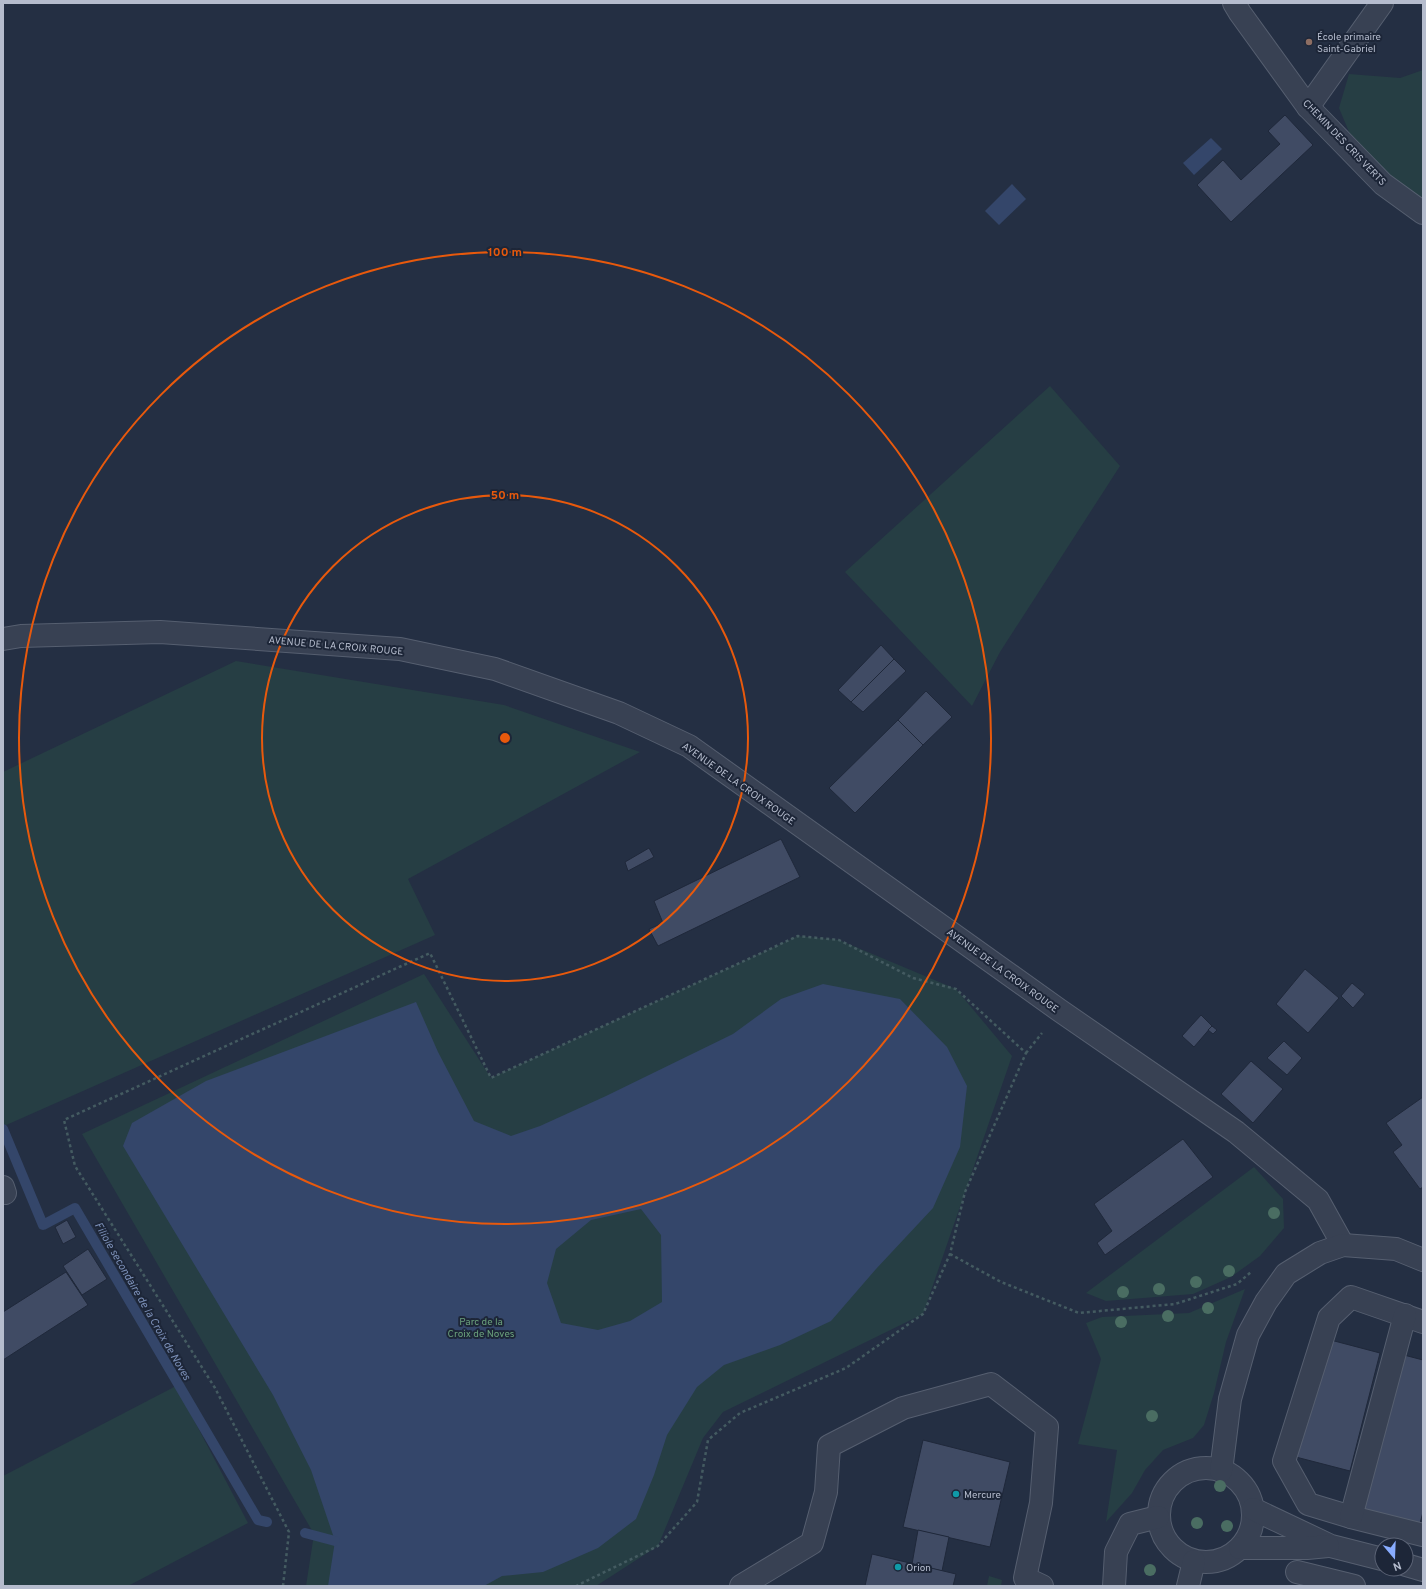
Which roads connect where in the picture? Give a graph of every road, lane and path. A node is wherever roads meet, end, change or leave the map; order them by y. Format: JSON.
{"nodes":[{"id":1,"x":1234,"y":3,"type":"edge"},
{"id":2,"x":1382,"y":3,"type":"edge"},
{"id":3,"x":1308,"y":107,"type":"junction"},
{"id":4,"x":1423,"y":214,"type":"edge"},
{"id":5,"x":3,"y":639,"type":"edge"},
{"id":6,"x":1343,"y":1245,"type":"junction"},
{"id":7,"x":950,"y":1254,"type":"junction"},
{"id":8,"x":1423,"y":1260,"type":"edge"},
{"id":9,"x":1254,"y":1268,"type":"dead end"},
{"id":10,"x":1414,"y":1319,"type":"edge"},
{"id":11,"x":1221,"y":1470,"type":"junction"},
{"id":12,"x":1253,"y":1509,"type":"junction"},
{"id":13,"x":1158,"y":1517,"type":"junction"},
{"id":14,"x":1351,"y":1517,"type":"junction"},
{"id":15,"x":1423,"y":1536,"type":"edge"},
{"id":16,"x":1331,"y":1546,"type":"junction"},
{"id":17,"x":1240,"y":1548,"type":"junction"},
{"id":18,"x":1374,"y":1557,"type":"edge"},
{"id":19,"x":1194,"y":1562,"type":"junction"},
{"id":20,"x":1297,"y":1572,"type":"dead end"},
{"id":21,"x":283,"y":1586,"type":"edge"},
{"id":22,"x":576,"y":1586,"type":"edge"},
{"id":23,"x":741,"y":1586,"type":"edge"},
{"id":24,"x":1042,"y":1586,"type":"edge"},
{"id":25,"x":1114,"y":1586,"type":"edge"},
{"id":26,"x":1188,"y":1586,"type":"edge"},
{"id":27,"x":1354,"y":1586,"type":"edge"}],
"edges":[{"from":1,"to":3,"type":"street","name":"CHEMIN DES CRIS VERTS"},
{"from":2,"to":3,"type":"street"},
{"from":3,"to":4,"type":"street","name":"CHEMIN DES CRIS VERTS"},
{"from":5,"to":6,"type":"street","name":"AVENUE DE LA CROIX ROUGE"},
{"from":6,"to":8,"type":"street"},
{"from":6,"to":11,"type":"street"},
{"from":7,"to":9,"type":"path"},
{"from":7,"to":21,"type":"path"},
{"from":7,"to":22,"type":"path"},
{"from":10,"to":14,"type":"street"},
{"from":10,"to":14,"type":"street"},
{"from":11,"to":12,"type":"street"},
{"from":11,"to":13,"type":"street"},
{"from":12,"to":16,"type":"street"},
{"from":12,"to":17,"type":"street"},
{"from":13,"to":19,"type":"street"},
{"from":13,"to":25,"type":"street"},
{"from":14,"to":15,"type":"street"},
{"from":16,"to":17,"type":"street"},
{"from":16,"to":18,"type":"street"},
{"from":17,"to":19,"type":"street"},
{"from":19,"to":26,"type":"street"},
{"from":20,"to":27,"type":"street"},
{"from":23,"to":24,"type":"street"}]}
